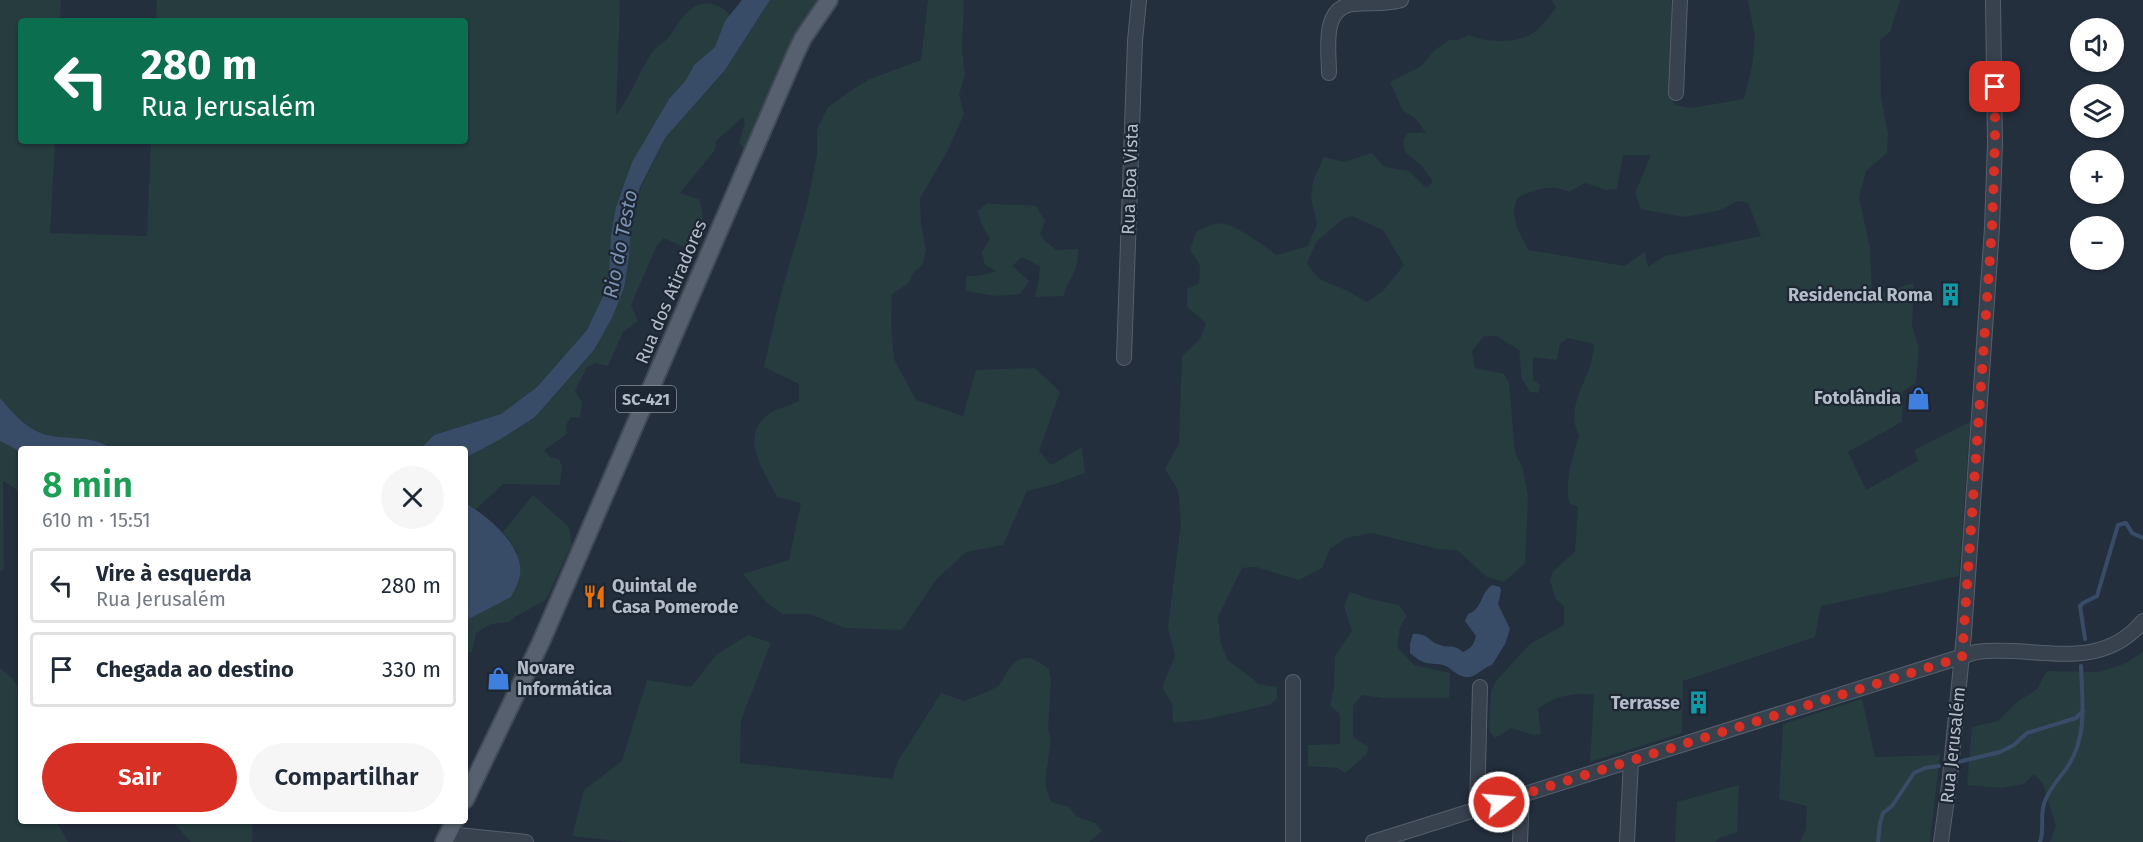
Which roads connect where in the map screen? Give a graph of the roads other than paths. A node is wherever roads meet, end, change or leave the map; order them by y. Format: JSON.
{"nodes":[{"id":1,"x":829,"y":0,"type":"edge"},
{"id":2,"x":1138,"y":0,"type":"edge"},
{"id":3,"x":1401,"y":0,"type":"edge"},
{"id":4,"x":1680,"y":0,"type":"edge"},
{"id":5,"x":1994,"y":0,"type":"edge"},
{"id":6,"x":1329,"y":73,"type":"dead end"},
{"id":7,"x":1676,"y":93,"type":"dead end"},
{"id":8,"x":1124,"y":358,"type":"dead end"},
{"id":9,"x":2143,"y":621,"type":"edge"},
{"id":10,"x":1962,"y":657,"type":"junction"},
{"id":11,"x":1293,"y":682,"type":"dead end"},
{"id":12,"x":1480,"y":687,"type":"dead end"},
{"id":13,"x":1631,"y":760,"type":"junction"},
{"id":14,"x":468,"y":794,"type":"edge"},
{"id":15,"x":1522,"y":794,"type":"junction"},
{"id":16,"x":1477,"y":809,"type":"junction"},
{"id":17,"x":449,"y":832,"type":"edge"},
{"id":18,"x":1408,"y":836,"type":"edge"},
{"id":19,"x":526,"y":842,"type":"edge"},
{"id":20,"x":1293,"y":842,"type":"edge"},
{"id":21,"x":1373,"y":842,"type":"edge"},
{"id":22,"x":1520,"y":842,"type":"edge"},
{"id":23,"x":1627,"y":842,"type":"edge"},
{"id":24,"x":1941,"y":842,"type":"edge"}],
"edges":[{"from":1,"to":14,"type":"main road","name":"Rua dos Atiradores","number":"SC-421"},
{"from":2,"to":8,"type":"street","name":"Rua Boa Vista"},
{"from":3,"to":6,"type":"street"},
{"from":4,"to":7,"type":"street"},
{"from":5,"to":10,"type":"street","name":"Rua Jerusalém"},
{"from":9,"to":10,"type":"street"},
{"from":10,"to":13,"type":"street"},
{"from":10,"to":24,"type":"street","name":"Rua Jerusalém"},
{"from":11,"to":20,"type":"street"},
{"from":12,"to":16,"type":"street"},
{"from":13,"to":15,"type":"street"},
{"from":13,"to":23,"type":"street"},
{"from":15,"to":16,"type":"street"},
{"from":15,"to":22,"type":"street"},
{"from":16,"to":18,"type":"street"},
{"from":17,"to":19,"type":"street"},
{"from":18,"to":21,"type":"street"}]}
